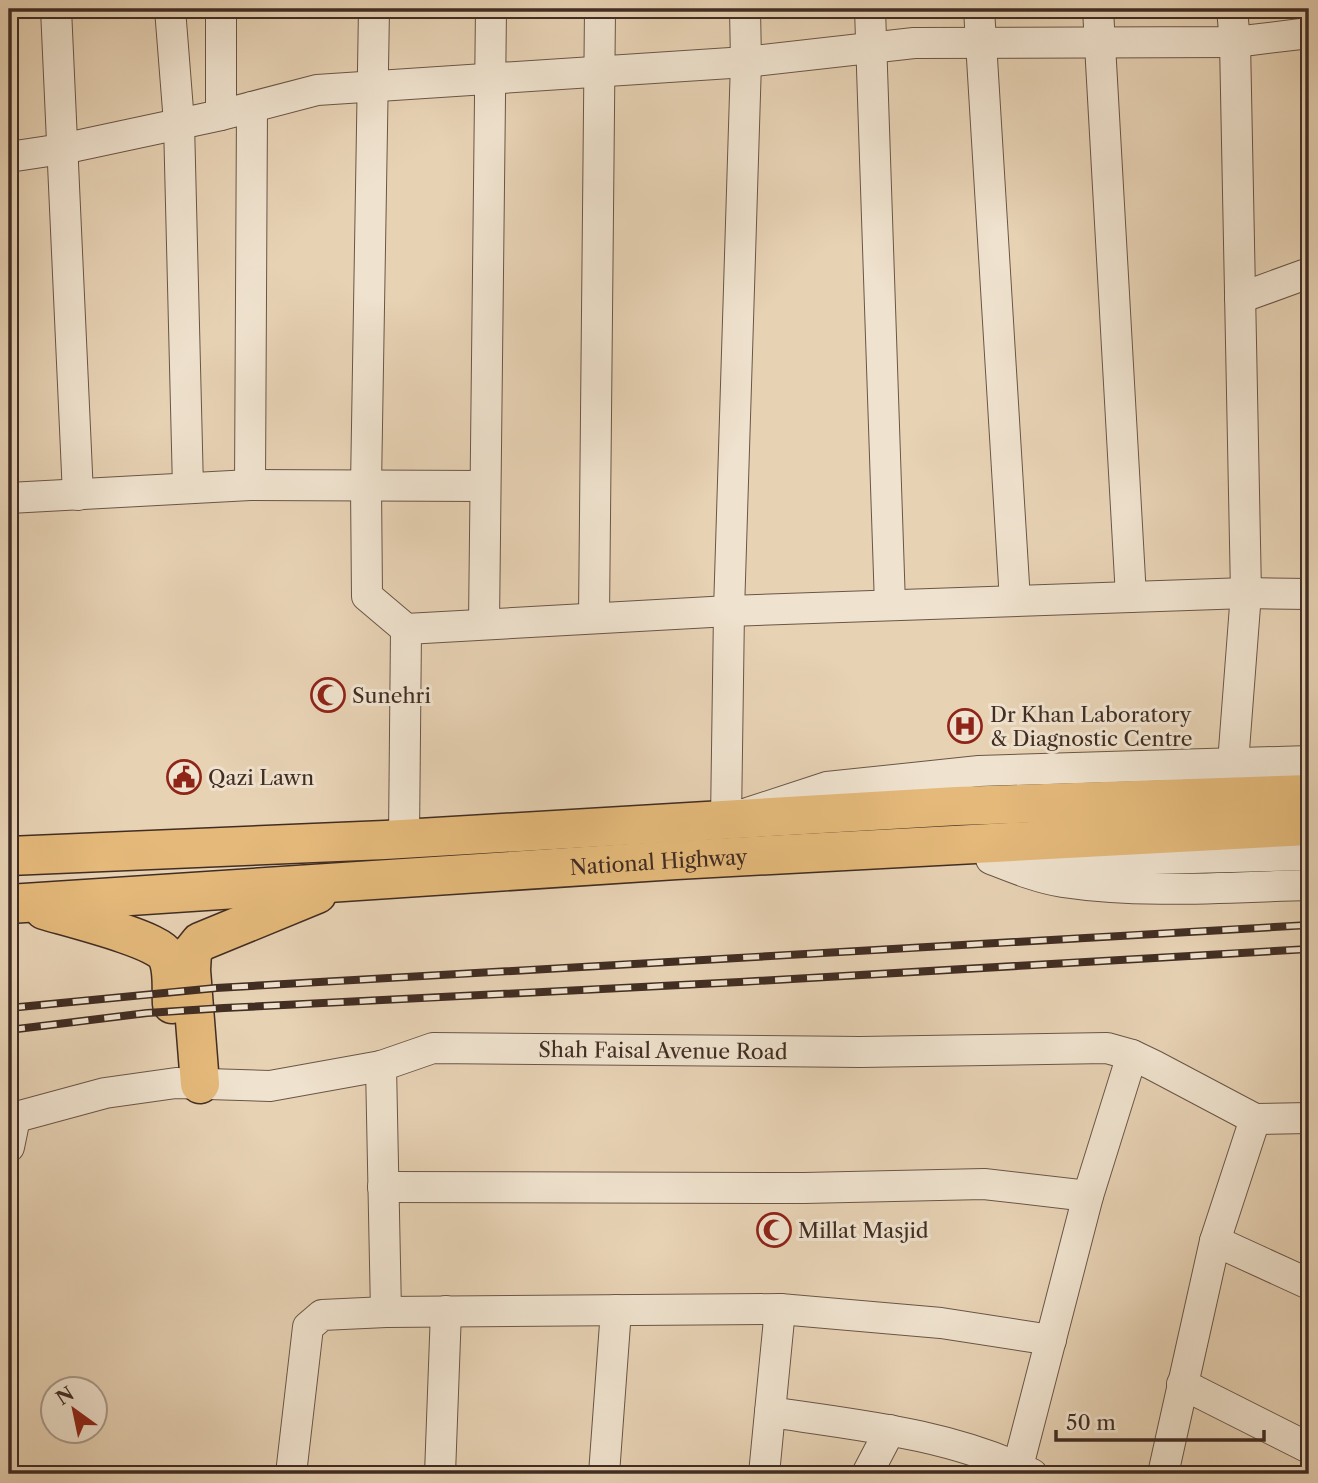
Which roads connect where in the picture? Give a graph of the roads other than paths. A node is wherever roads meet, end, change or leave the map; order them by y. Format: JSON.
{"nodes":[{"id":1,"x":56,"y":9,"type":"edge"},
{"id":2,"x":170,"y":9,"type":"edge"},
{"id":3,"x":221,"y":9,"type":"edge"},
{"id":4,"x":374,"y":9,"type":"edge"},
{"id":5,"x":491,"y":9,"type":"edge"},
{"id":6,"x":600,"y":9,"type":"edge"},
{"id":7,"x":745,"y":9,"type":"edge"},
{"id":8,"x":870,"y":9,"type":"edge"},
{"id":9,"x":979,"y":9,"type":"edge"},
{"id":10,"x":1098,"y":9,"type":"edge"},
{"id":11,"x":1232,"y":9,"type":"edge"},
{"id":12,"x":1309,"y":33,"type":"edge"},
{"id":13,"x":1235,"y":41,"type":"junction"},
{"id":14,"x":1100,"y":42,"type":"junction"},
{"id":15,"x":981,"y":43,"type":"junction"},
{"id":16,"x":871,"y":48,"type":"junction"},
{"id":17,"x":746,"y":62,"type":"junction"},
{"id":18,"x":599,"y":72,"type":"junction"},
{"id":19,"x":490,"y":79,"type":"junction"},
{"id":20,"x":373,"y":86,"type":"junction"},
{"id":21,"x":252,"y":107,"type":"junction"},
{"id":22,"x":220,"y":115,"type":"junction"},
{"id":23,"x":179,"y":123,"type":"junction"},
{"id":24,"x":62,"y":149,"type":"junction"},
{"id":25,"x":9,"y":157,"type":"edge"},
{"id":26,"x":1309,"y":273,"type":"edge"},
{"id":27,"x":1240,"y":298,"type":"junction"},
{"id":28,"x":250,"y":485,"type":"junction"},
{"id":29,"x":366,"y":486,"type":"junction"},
{"id":30,"x":485,"y":486,"type":"junction"},
{"id":31,"x":188,"y":488,"type":"junction"},
{"id":32,"x":78,"y":495,"type":"junction"},
{"id":33,"x":9,"y":499,"type":"edge"},
{"id":34,"x":1247,"y":593,"type":"junction"},
{"id":35,"x":1309,"y":594,"type":"edge"},
{"id":36,"x":1131,"y":597,"type":"junction"},
{"id":37,"x":1015,"y":601,"type":"junction"},
{"id":38,"x":890,"y":606,"type":"junction"},
{"id":39,"x":729,"y":611,"type":"junction"},
{"id":40,"x":594,"y":618,"type":"junction"},
{"id":41,"x":484,"y":624,"type":"junction"},
{"id":42,"x":406,"y":629,"type":"junction"},
{"id":43,"x":1309,"y":761,"type":"edge"},
{"id":44,"x":1233,"y":763,"type":"junction"},
{"id":45,"x":1309,"y":794,"type":"edge"},
{"id":46,"x":726,"y":820,"type":"junction"},
{"id":47,"x":1309,"y":826,"type":"edge"},
{"id":48,"x":404,"y":838,"type":"junction"},
{"id":49,"x":922,"y":846,"type":"junction"},
{"id":50,"x":1309,"y":851,"type":"edge"},
{"id":51,"x":9,"y":856,"type":"edge"},
{"id":52,"x":991,"y":859,"type":"junction"},
{"id":53,"x":345,"y":883,"type":"junction"},
{"id":54,"x":1309,"y":886,"type":"edge"},
{"id":55,"x":16,"y":904,"type":"edge"},
{"id":56,"x":1132,"y":1055,"type":"junction"},
{"id":57,"x":381,"y":1066,"type":"junction"},
{"id":58,"x":188,"y":1083,"type":"junction"},
{"id":59,"x":1309,"y":1118,"type":"edge"},
{"id":60,"x":12,"y":1119,"type":"edge"},
{"id":61,"x":1255,"y":1119,"type":"junction"},
{"id":62,"x":9,"y":1147,"type":"edge"},
{"id":63,"x":383,"y":1187,"type":"junction"},
{"id":64,"x":1088,"y":1196,"type":"junction"},
{"id":65,"x":1215,"y":1241,"type":"junction"},
{"id":66,"x":1309,"y":1284,"type":"edge"},
{"id":67,"x":780,"y":1309,"type":"junction"},
{"id":68,"x":615,"y":1310,"type":"junction"},
{"id":69,"x":446,"y":1311,"type":"junction"},
{"id":70,"x":386,"y":1312,"type":"junction"},
{"id":71,"x":1051,"y":1340,"type":"junction"},
{"id":72,"x":1182,"y":1384,"type":"junction"},
{"id":73,"x":770,"y":1412,"type":"junction"},
{"id":74,"x":890,"y":1430,"type":"junction"},
{"id":75,"x":1309,"y":1448,"type":"edge"},
{"id":76,"x":1022,"y":1472,"type":"edge"},
{"id":77,"x":291,"y":1474,"type":"edge"},
{"id":78,"x":440,"y":1474,"type":"edge"},
{"id":79,"x":604,"y":1474,"type":"edge"},
{"id":80,"x":764,"y":1474,"type":"edge"},
{"id":81,"x":867,"y":1474,"type":"edge"},
{"id":82,"x":1163,"y":1474,"type":"edge"}],
"edges":[{"from":1,"to":24,"type":"street"},
{"from":2,"to":23,"type":"street"},
{"from":3,"to":22,"type":"street"},
{"from":4,"to":20,"type":"street"},
{"from":5,"to":19,"type":"street"},
{"from":6,"to":18,"type":"street"},
{"from":7,"to":17,"type":"street"},
{"from":8,"to":16,"type":"street"},
{"from":9,"to":15,"type":"street"},
{"from":10,"to":14,"type":"street"},
{"from":11,"to":13,"type":"street"},
{"from":12,"to":13,"type":"street"},
{"from":13,"to":14,"type":"street"},
{"from":13,"to":27,"type":"street"},
{"from":14,"to":15,"type":"street"},
{"from":14,"to":36,"type":"street"},
{"from":15,"to":16,"type":"street"},
{"from":15,"to":37,"type":"street"},
{"from":16,"to":17,"type":"street"},
{"from":16,"to":38,"type":"street"},
{"from":17,"to":18,"type":"street"},
{"from":17,"to":39,"type":"street"},
{"from":18,"to":19,"type":"street"},
{"from":18,"to":40,"type":"street"},
{"from":19,"to":20,"type":"street"},
{"from":19,"to":30,"type":"street"},
{"from":20,"to":21,"type":"street"},
{"from":20,"to":29,"type":"street"},
{"from":21,"to":22,"type":"street"},
{"from":21,"to":28,"type":"street"},
{"from":22,"to":23,"type":"street"},
{"from":23,"to":24,"type":"street"},
{"from":23,"to":31,"type":"street"},
{"from":24,"to":25,"type":"street"},
{"from":24,"to":32,"type":"street"},
{"from":26,"to":27,"type":"street"},
{"from":27,"to":34,"type":"street"},
{"from":28,"to":29,"type":"street"},
{"from":28,"to":31,"type":"street"},
{"from":29,"to":30,"type":"street"},
{"from":29,"to":42,"type":"street"},
{"from":30,"to":41,"type":"street"},
{"from":31,"to":32,"type":"street"},
{"from":32,"to":33,"type":"street"},
{"from":34,"to":35,"type":"street"},
{"from":34,"to":36,"type":"street"},
{"from":34,"to":44,"type":"street"},
{"from":36,"to":37,"type":"street"},
{"from":37,"to":38,"type":"street"},
{"from":38,"to":39,"type":"street"},
{"from":39,"to":40,"type":"street"},
{"from":39,"to":46,"type":"street"},
{"from":40,"to":41,"type":"street"},
{"from":41,"to":42,"type":"street"},
{"from":42,"to":48,"type":"street"},
{"from":43,"to":44,"type":"street"},
{"from":44,"to":46,"type":"street"},
{"from":45,"to":46,"type":"highway","name":"National Highway"},
{"from":46,"to":48,"type":"highway","name":"National Highway"},
{"from":47,"to":49,"type":"highway","name":"National Highway"},
{"from":48,"to":51,"type":"highway","name":"National Highway"},
{"from":49,"to":52,"type":"main road"},
{"from":49,"to":53,"type":"highway","name":"National Highway"},
{"from":50,"to":52,"type":"main road"},
{"from":52,"to":54,"type":"street"},
{"from":53,"to":55,"type":"highway","name":"National Highway"},
{"from":53,"to":58,"type":"highway"},
{"from":55,"to":58,"type":"highway"},
{"from":56,"to":57,"type":"street","name":"Shah Faisal Avenue Road"},
{"from":56,"to":61,"type":"street","name":"Shah Faisal Avenue Road"},
{"from":56,"to":64,"type":"street"},
{"from":57,"to":58,"type":"street","name":"Shah Faisal Avenue Road"},
{"from":57,"to":63,"type":"street"},
{"from":58,"to":60,"type":"street","name":"Shah Faisal Avenue Road"},
{"from":59,"to":61,"type":"street","name":"Shah Faisal Avenue Road"},
{"from":60,"to":62,"type":"street"},
{"from":61,"to":65,"type":"street"},
{"from":63,"to":64,"type":"street"},
{"from":63,"to":70,"type":"street"},
{"from":64,"to":71,"type":"street"},
{"from":65,"to":66,"type":"street"},
{"from":65,"to":72,"type":"street"},
{"from":67,"to":68,"type":"street"},
{"from":67,"to":71,"type":"street"},
{"from":67,"to":73,"type":"street"},
{"from":68,"to":69,"type":"street"},
{"from":68,"to":79,"type":"street"},
{"from":69,"to":70,"type":"street"},
{"from":69,"to":78,"type":"street"},
{"from":70,"to":77,"type":"street"},
{"from":71,"to":76,"type":"street"},
{"from":72,"to":75,"type":"street"},
{"from":72,"to":82,"type":"street"},
{"from":73,"to":74,"type":"street"},
{"from":73,"to":80,"type":"street"},
{"from":74,"to":76,"type":"street"},
{"from":74,"to":81,"type":"street"}]}
